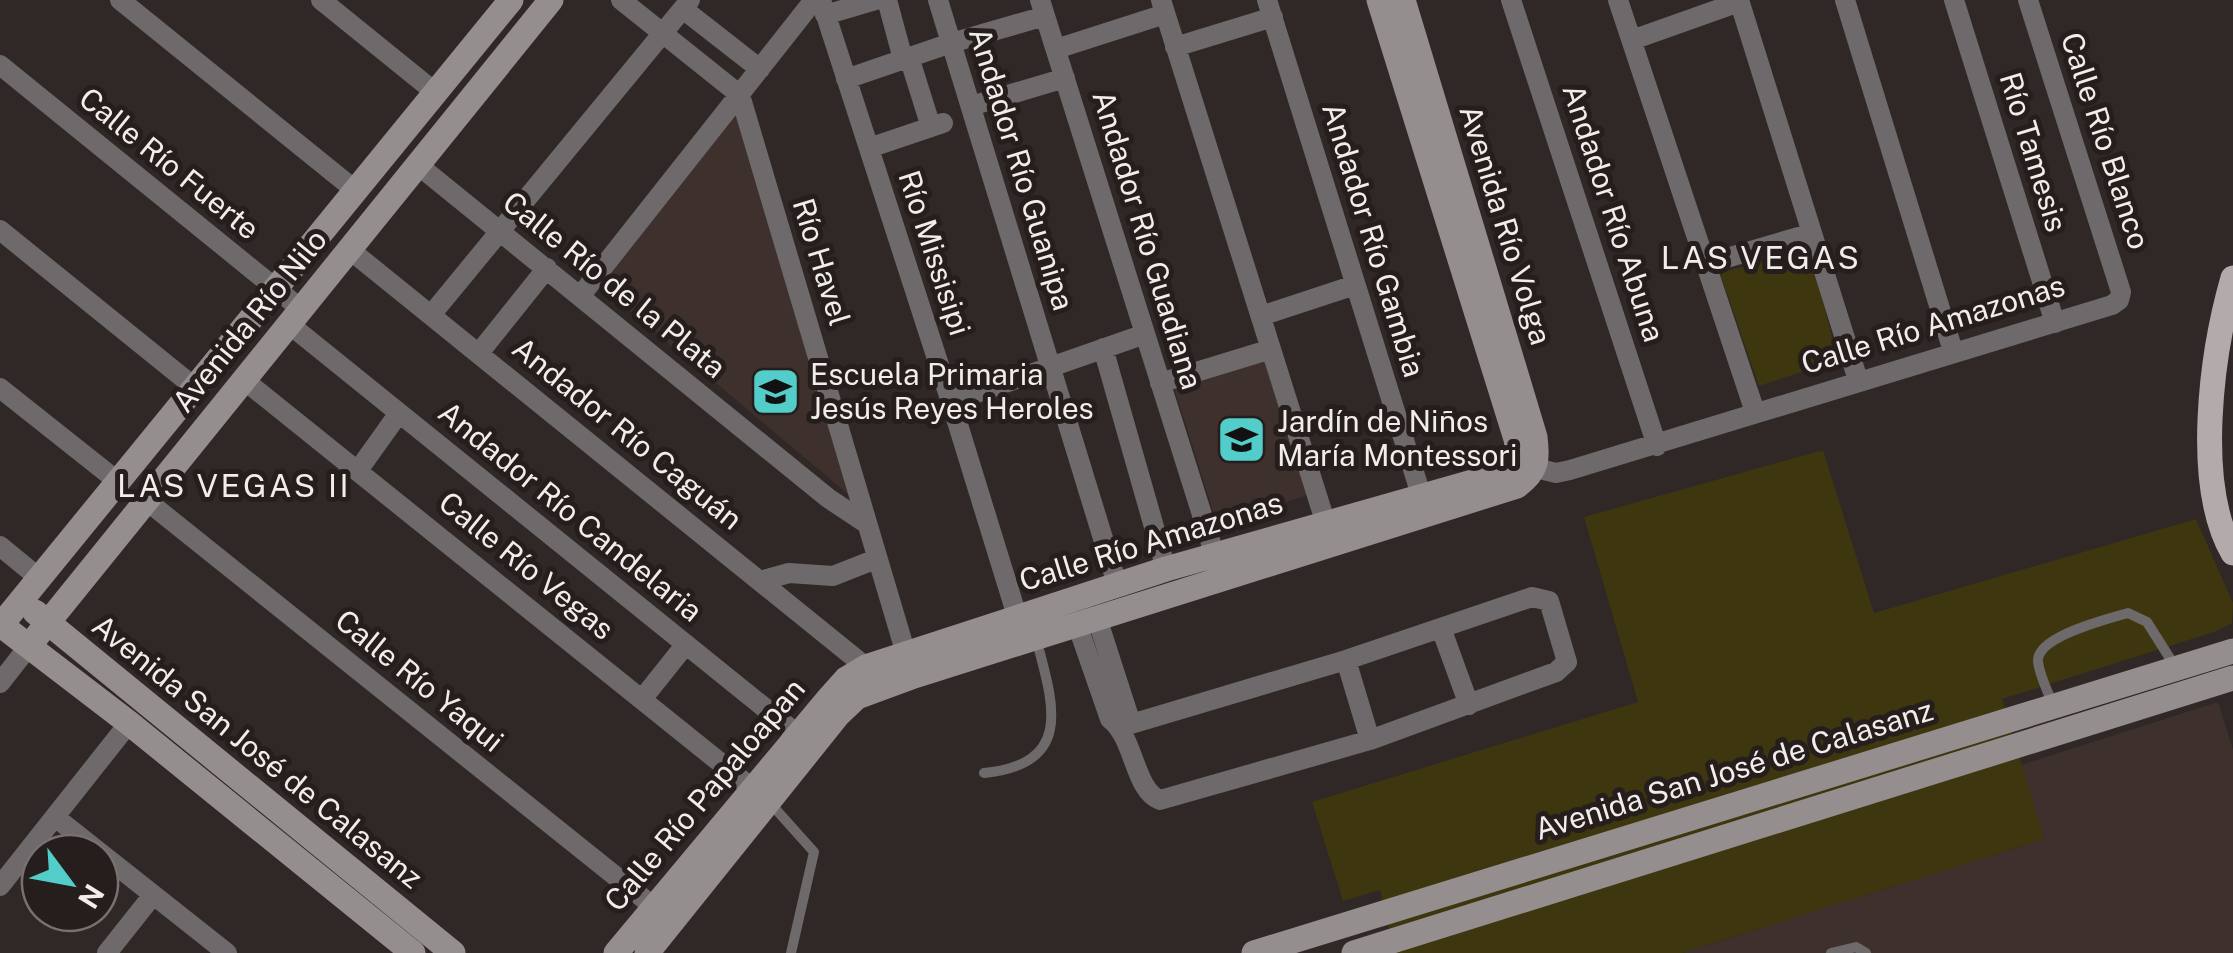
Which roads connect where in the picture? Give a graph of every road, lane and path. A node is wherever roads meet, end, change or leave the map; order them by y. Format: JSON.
{"nodes":[{"id":1,"x":120,"y":0,"type":"edge"},
{"id":2,"x":321,"y":0,"type":"edge"},
{"id":3,"x":511,"y":0,"type":"edge"},
{"id":4,"x":552,"y":0,"type":"edge"},
{"id":5,"x":621,"y":0,"type":"edge"},
{"id":6,"x":876,"y":0,"type":"edge"},
{"id":7,"x":886,"y":0,"type":"edge"},
{"id":8,"x":938,"y":0,"type":"edge"},
{"id":9,"x":1379,"y":0,"type":"edge"},
{"id":10,"x":1402,"y":0,"type":"edge"},
{"id":11,"x":1511,"y":0,"type":"edge"},
{"id":12,"x":1618,"y":0,"type":"edge"},
{"id":13,"x":1845,"y":0,"type":"edge"},
{"id":14,"x":1954,"y":0,"type":"edge"},
{"id":15,"x":2028,"y":0,"type":"edge"},
{"id":16,"x":1739,"y":1,"type":"edge"},
{"id":17,"x":686,"y":5,"type":"edge"},
{"id":18,"x":820,"y":5,"type":"edge"},
{"id":19,"x":1163,"y":7,"type":"edge"},
{"id":20,"x":1043,"y":8,"type":"edge"},
{"id":21,"x":1270,"y":8,"type":"edge"},
{"id":22,"x":663,"y":33,"type":"junction"},
{"id":23,"x":1632,"y":40,"type":"junction"},
{"id":24,"x":952,"y":43,"type":"junction"},
{"id":25,"x":1175,"y":47,"type":"junction"},
{"id":26,"x":1056,"y":49,"type":"junction"},
{"id":27,"x":906,"y":58,"type":"junction"},
{"id":28,"x":0,"y":65,"type":"edge"},
{"id":29,"x":760,"y":69,"type":"junction"},
{"id":30,"x":846,"y":78,"type":"junction"},
{"id":31,"x":1065,"y":78,"type":"junction"},
{"id":32,"x":436,"y":93,"type":"junction"},
{"id":33,"x":740,"y":96,"type":"junction"},
{"id":34,"x":971,"y":106,"type":"junction"},
{"id":35,"x":869,"y":148,"type":"junction"},
{"id":36,"x":418,"y":165,"type":"junction"},
{"id":37,"x":356,"y":190,"type":"junction"},
{"id":38,"x":0,"y":230,"type":"edge"},
{"id":39,"x":502,"y":232,"type":"junction"},
{"id":40,"x":1812,"y":233,"type":"junction"},
{"id":41,"x":350,"y":250,"type":"junction"},
{"id":42,"x":1706,"y":264,"type":"junction"},
{"id":43,"x":547,"y":268,"type":"junction"},
{"id":44,"x":2233,"y":278,"type":"edge"},
{"id":45,"x":1355,"y":285,"type":"junction"},
{"id":46,"x":275,"y":288,"type":"junction"},
{"id":47,"x":581,"y":295,"type":"junction"},
{"id":48,"x":2119,"y":300,"type":"joint"},
{"id":49,"x":431,"y":315,"type":"junction"},
{"id":50,"x":1261,"y":316,"type":"junction"},
{"id":51,"x":295,"y":317,"type":"junction"},
{"id":52,"x":2054,"y":323,"type":"junction"},
{"id":53,"x":1145,"y":334,"type":"junction"},
{"id":54,"x":1104,"y":348,"type":"junction"},
{"id":55,"x":1271,"y":349,"type":"junction"},
{"id":56,"x":1953,"y":352,"type":"junction"},
{"id":57,"x":478,"y":353,"type":"junction"},
{"id":58,"x":1050,"y":366,"type":"junction"},
{"id":59,"x":244,"y":380,"type":"junction"},
{"id":60,"x":1858,"y":380,"type":"junction"},
{"id":61,"x":1160,"y":382,"type":"junction"},
{"id":62,"x":193,"y":386,"type":"junction"},
{"id":63,"x":0,"y":388,"type":"edge"},
{"id":64,"x":951,"y":402,"type":"junction"},
{"id":65,"x":1756,"y":412,"type":"junction"},
{"id":66,"x":399,"y":413,"type":"junction"},
{"id":67,"x":1657,"y":446,"type":"junction"},
{"id":68,"x":1525,"y":465,"type":"junction"},
{"id":69,"x":358,"y":469,"type":"junction"},
{"id":70,"x":116,"y":480,"type":"junction"},
{"id":71,"x":1422,"y":498,"type":"junction"},
{"id":72,"x":147,"y":500,"type":"junction"},
{"id":73,"x":867,"y":524,"type":"junction"},
{"id":74,"x":1326,"y":524,"type":"junction"},
{"id":75,"x":0,"y":546,"type":"edge"},
{"id":76,"x":2233,"y":553,"type":"edge"},
{"id":77,"x":1215,"y":556,"type":"junction"},
{"id":78,"x":1249,"y":558,"type":"junction"},
{"id":79,"x":876,"y":559,"type":"junction"},
{"id":80,"x":1166,"y":569,"type":"junction"},
{"id":81,"x":39,"y":578,"type":"junction"},
{"id":82,"x":760,"y":581,"type":"junction"},
{"id":83,"x":1116,"y":584,"type":"junction"},
{"id":84,"x":20,"y":601,"type":"junction"},
{"id":85,"x":1087,"y":621,"type":"junction"},
{"id":86,"x":48,"y":622,"type":"junction"},
{"id":87,"x":0,"y":625,"type":"edge"},
{"id":88,"x":1441,"y":628,"type":"junction"},
{"id":89,"x":1026,"y":631,"type":"junction"},
{"id":90,"x":686,"y":644,"type":"junction"},
{"id":91,"x":29,"y":646,"type":"junction"},
{"id":92,"x":2233,"y":651,"type":"edge"},
{"id":93,"x":1346,"y":660,"type":"junction"},
{"id":94,"x":909,"y":664,"type":"junction"},
{"id":95,"x":2233,"y":678,"type":"edge"},
{"id":96,"x":856,"y":681,"type":"junction"},
{"id":97,"x":2180,"y":681,"type":"junction"},
{"id":98,"x":0,"y":683,"type":"edge"},
{"id":99,"x":643,"y":698,"type":"junction"},
{"id":100,"x":1470,"y":704,"type":"junction"},
{"id":101,"x":2054,"y":706,"type":"junction"},
{"id":102,"x":129,"y":723,"type":"junction"},
{"id":103,"x":1121,"y":727,"type":"junction"},
{"id":104,"x":2064,"y":730,"type":"junction"},
{"id":105,"x":1370,"y":740,"type":"junction"},
{"id":106,"x":806,"y":741,"type":"junction"},
{"id":107,"x":984,"y":773,"type":"dead end"},
{"id":108,"x":761,"y":795,"type":"junction"},
{"id":109,"x":56,"y":817,"type":"junction"},
{"id":110,"x":1613,"y":842,"type":"junction"},
{"id":111,"x":1622,"y":869,"type":"junction"},
{"id":112,"x":0,"y":886,"type":"edge"},
{"id":113,"x":153,"y":895,"type":"junction"},
{"id":114,"x":654,"y":907,"type":"junction"},
{"id":115,"x":1365,"y":918,"type":"junction"},
{"id":116,"x":1368,"y":951,"type":"edge"},
{"id":117,"x":107,"y":953,"type":"edge"},
{"id":118,"x":227,"y":953,"type":"edge"},
{"id":119,"x":413,"y":953,"type":"edge"},
{"id":120,"x":453,"y":953,"type":"edge"},
{"id":121,"x":616,"y":953,"type":"edge"},
{"id":122,"x":647,"y":953,"type":"edge"},
{"id":123,"x":791,"y":953,"type":"edge"},
{"id":124,"x":1254,"y":953,"type":"edge"},
{"id":125,"x":1830,"y":953,"type":"edge"},
{"id":126,"x":1866,"y":953,"type":"edge"}],
"edges":[{"from":1,"to":37,"type":"street"},
{"from":2,"to":32,"type":"street"},
{"from":3,"to":32,"type":"street","name":"Avenida Río Nilo"},
{"from":4,"to":36,"type":"street","name":"Avenida Río Nilo"},
{"from":5,"to":22,"type":"street"},
{"from":6,"to":18,"type":"street"},
{"from":7,"to":27,"type":"street"},
{"from":8,"to":24,"type":"street","name":"Andador Río Guanipa"},
{"from":9,"to":68,"type":"street","name":"Avenida Río Volga"},
{"from":10,"to":68,"type":"street","name":"Avenida Río Volga"},
{"from":11,"to":67,"type":"street","name":"Andador Río Abuna"},
{"from":12,"to":23,"type":"street"},
{"from":13,"to":56,"type":"street"},
{"from":14,"to":52,"type":"street","name":"Río Tamesis"},
{"from":15,"to":48,"type":"street","name":"Calle Río Blanco"},
{"from":16,"to":23,"type":"street"},
{"from":16,"to":40,"type":"street"},
{"from":17,"to":22,"type":"street"},
{"from":17,"to":29,"type":"street"},
{"from":18,"to":29,"type":"street"},
{"from":18,"to":30,"type":"street","name":"Río Missisipi"},
{"from":19,"to":25,"type":"street"},
{"from":19,"to":26,"type":"street"},
{"from":20,"to":24,"type":"street"},
{"from":20,"to":26,"type":"street","name":"Andador Río Guadiana"},
{"from":21,"to":25,"type":"street"},
{"from":21,"to":45,"type":"street","name":"Andador Río Gambia"},
{"from":22,"to":33,"type":"street"},
{"from":22,"to":39,"type":"street"},
{"from":23,"to":42,"type":"street"},
{"from":24,"to":27,"type":"street"},
{"from":24,"to":34,"type":"street","name":"Andador Río Guanipa"},
{"from":25,"to":50,"type":"street"},
{"from":26,"to":31,"type":"street","name":"Andador Río Guadiana"},
{"from":27,"to":30,"type":"street"},
{"from":27,"to":35,"type":"street"},
{"from":28,"to":46,"type":"street","name":"Calle Río Fuerte"},
{"from":29,"to":33,"type":"street"},
{"from":30,"to":35,"type":"street","name":"Río Missisipi"},
{"from":31,"to":34,"type":"street"},
{"from":31,"to":53,"type":"street","name":"Andador Río Guadiana"},
{"from":32,"to":37,"type":"street","name":"Avenida Río Nilo"},
{"from":33,"to":47,"type":"street"},
{"from":33,"to":73,"type":"street","name":"Río Havel"},
{"from":34,"to":58,"type":"street","name":"Andador Río Guanipa"},
{"from":35,"to":64,"type":"street","name":"Río Missisipi"},
{"from":36,"to":39,"type":"street","name":"Calle Río de la Plata"},
{"from":36,"to":41,"type":"street","name":"Avenida Río Nilo"},
{"from":37,"to":46,"type":"street","name":"Avenida Río Nilo"},
{"from":38,"to":62,"type":"street"},
{"from":39,"to":43,"type":"street","name":"Calle Río de la Plata"},
{"from":39,"to":49,"type":"street"},
{"from":40,"to":42,"type":"street"},
{"from":40,"to":60,"type":"street"},
{"from":41,"to":49,"type":"street","name":"Andador Río Caguán"},
{"from":41,"to":51,"type":"street","name":"Avenida Río Nilo"},
{"from":42,"to":65,"type":"street"},
{"from":43,"to":47,"type":"street","name":"Calle Río de la Plata"},
{"from":43,"to":57,"type":"street"},
{"from":44,"to":76,"type":"main road"},
{"from":45,"to":50,"type":"street"},
{"from":45,"to":71,"type":"street","name":"Andador Río Gambia"},
{"from":46,"to":51,"type":"street","name":"Calle Río Fuerte"},
{"from":46,"to":62,"type":"street","name":"Avenida Río Nilo"},
{"from":47,"to":73,"type":"street","name":"Calle Río de la Plata"},
{"from":48,"to":52,"type":"street","name":"Calle Río Amazonas"},
{"from":49,"to":57,"type":"street","name":"Andador Río Caguán"},
{"from":50,"to":55,"type":"street"},
{"from":51,"to":59,"type":"street","name":"Avenida Río Nilo"},
{"from":51,"to":66,"type":"street","name":"Andador Río Candelaria"},
{"from":52,"to":56,"type":"street","name":"Calle Río Amazonas"},
{"from":53,"to":54,"type":"street"},
{"from":53,"to":61,"type":"street","name":"Andador Río Guadiana"},
{"from":54,"to":58,"type":"street"},
{"from":54,"to":80,"type":"street"},
{"from":55,"to":61,"type":"street"},
{"from":55,"to":74,"type":"street"},
{"from":56,"to":60,"type":"street","name":"Calle Río Amazonas"},
{"from":57,"to":82,"type":"street","name":"Andador Río Caguán"},
{"from":58,"to":64,"type":"street"},
{"from":58,"to":83,"type":"street","name":"Andador Río Guanipa"},
{"from":59,"to":69,"type":"street","name":"Calle Río Vegas"},
{"from":59,"to":72,"type":"street","name":"Avenida Río Nilo"},
{"from":60,"to":65,"type":"street","name":"Calle Río Amazonas"},
{"from":61,"to":77,"type":"street","name":"Andador Río Guadiana"},
{"from":62,"to":70,"type":"street","name":"Avenida Río Nilo"},
{"from":63,"to":70,"type":"street"},
{"from":64,"to":89,"type":"street","name":"Río Missisipi"},
{"from":65,"to":67,"type":"street","name":"Calle Río Amazonas"},
{"from":66,"to":69,"type":"street"},
{"from":66,"to":90,"type":"street","name":"Andador Río Candelaria"},
{"from":67,"to":68,"type":"street","name":"Calle Río Amazonas"},
{"from":68,"to":71,"type":"street","name":"Calle Río Amazonas"},
{"from":68,"to":78,"type":"street","name":"Calle Río Amazonas"},
{"from":69,"to":99,"type":"street","name":"Calle Río Vegas"},
{"from":70,"to":81,"type":"street","name":"Avenida Río Nilo"},
{"from":71,"to":74,"type":"street","name":"Calle Río Amazonas"},
{"from":72,"to":86,"type":"street","name":"Avenida Río Nilo"},
{"from":72,"to":114,"type":"street","name":"Calle Río Yaqui"},
{"from":73,"to":79,"type":"street","name":"Río Havel"},
{"from":74,"to":78,"type":"street","name":"Calle Río Amazonas"},
{"from":75,"to":81,"type":"street"},
{"from":77,"to":78,"type":"street","name":"Calle Río Amazonas"},
{"from":77,"to":80,"type":"street","name":"Calle Río Amazonas"},
{"from":78,"to":85,"type":"street","name":"Calle Río Amazonas"},
{"from":79,"to":82,"type":"street"},
{"from":79,"to":94,"type":"street","name":"Río Havel"},
{"from":80,"to":83,"type":"street","name":"Calle Río Amazonas"},
{"from":81,"to":84,"type":"street","name":"Avenida Río Nilo"},
{"from":82,"to":96,"type":"street","name":"Andador Río Caguán"},
{"from":83,"to":89,"type":"street","name":"Calle Río Amazonas"},
{"from":84,"to":86,"type":"street","name":"Avenida San José de Calasanz"},
{"from":84,"to":87,"type":"street","name":"Avenida Río Nilo"},
{"from":85,"to":89,"type":"street","name":"Calle Río Amazonas"},
{"from":85,"to":103,"type":"street"},
{"from":86,"to":91,"type":"street","name":"Avenida Río Nilo"},
{"from":86,"to":120,"type":"street","name":"Avenida San José de Calasanz"},
{"from":87,"to":91,"type":"street","name":"Avenida San José de Calasanz"},
{"from":88,"to":93,"type":"street"},
{"from":88,"to":100,"type":"street"},
{"from":88,"to":100,"type":"street"},
{"from":89,"to":94,"type":"street","name":"Calle Río Amazonas"},
{"from":89,"to":107,"type":"lane"},
{"from":90,"to":99,"type":"street"},
{"from":90,"to":106,"type":"street","name":"Andador Río Candelaria"},
{"from":91,"to":98,"type":"street","name":"Avenida Río Nilo"},
{"from":91,"to":102,"type":"street","name":"Avenida San José de Calasanz"},
{"from":92,"to":97,"type":"street","name":"Avenida San José de Calasanz"},
{"from":93,"to":103,"type":"street"},
{"from":93,"to":105,"type":"street"},
{"from":94,"to":96,"type":"street","name":"Calle Río Amazonas"},
{"from":95,"to":97,"type":"street","name":"Avenida San José de Calasanz"},
{"from":96,"to":106,"type":"street","name":"Calle Río Papaloapan"},
{"from":97,"to":101,"type":"street","name":"Avenida San José de Calasanz"},
{"from":97,"to":101,"type":"lane"},
{"from":97,"to":104,"type":"street","name":"Avenida San José de Calasanz"},
{"from":99,"to":108,"type":"street","name":"Calle Río Vegas"},
{"from":100,"to":105,"type":"street"},
{"from":101,"to":104,"type":"lane"},
{"from":101,"to":110,"type":"street","name":"Avenida San José de Calasanz"},
{"from":102,"to":109,"type":"street"},
{"from":102,"to":119,"type":"street","name":"Avenida San José de Calasanz"},
{"from":103,"to":105,"type":"street"},
{"from":104,"to":111,"type":"street","name":"Avenida San José de Calasanz"},
{"from":106,"to":108,"type":"street","name":"Calle Río Papaloapan"},
{"from":108,"to":114,"type":"street","name":"Calle Río Papaloapan"},
{"from":108,"to":122,"type":"street","name":"Calle Río Papaloapan"},
{"from":108,"to":123,"type":"lane"},
{"from":109,"to":112,"type":"street"},
{"from":109,"to":113,"type":"street"},
{"from":110,"to":111,"type":"street"},
{"from":110,"to":115,"type":"street","name":"Avenida San José de Calasanz"},
{"from":111,"to":116,"type":"street","name":"Avenida San José de Calasanz"},
{"from":113,"to":117,"type":"street"},
{"from":113,"to":118,"type":"street"},
{"from":114,"to":121,"type":"street","name":"Calle Río Papaloapan"},
{"from":115,"to":116,"type":"street"},
{"from":115,"to":124,"type":"street","name":"Avenida San José de Calasanz"},
{"from":125,"to":126,"type":"lane"}]}
